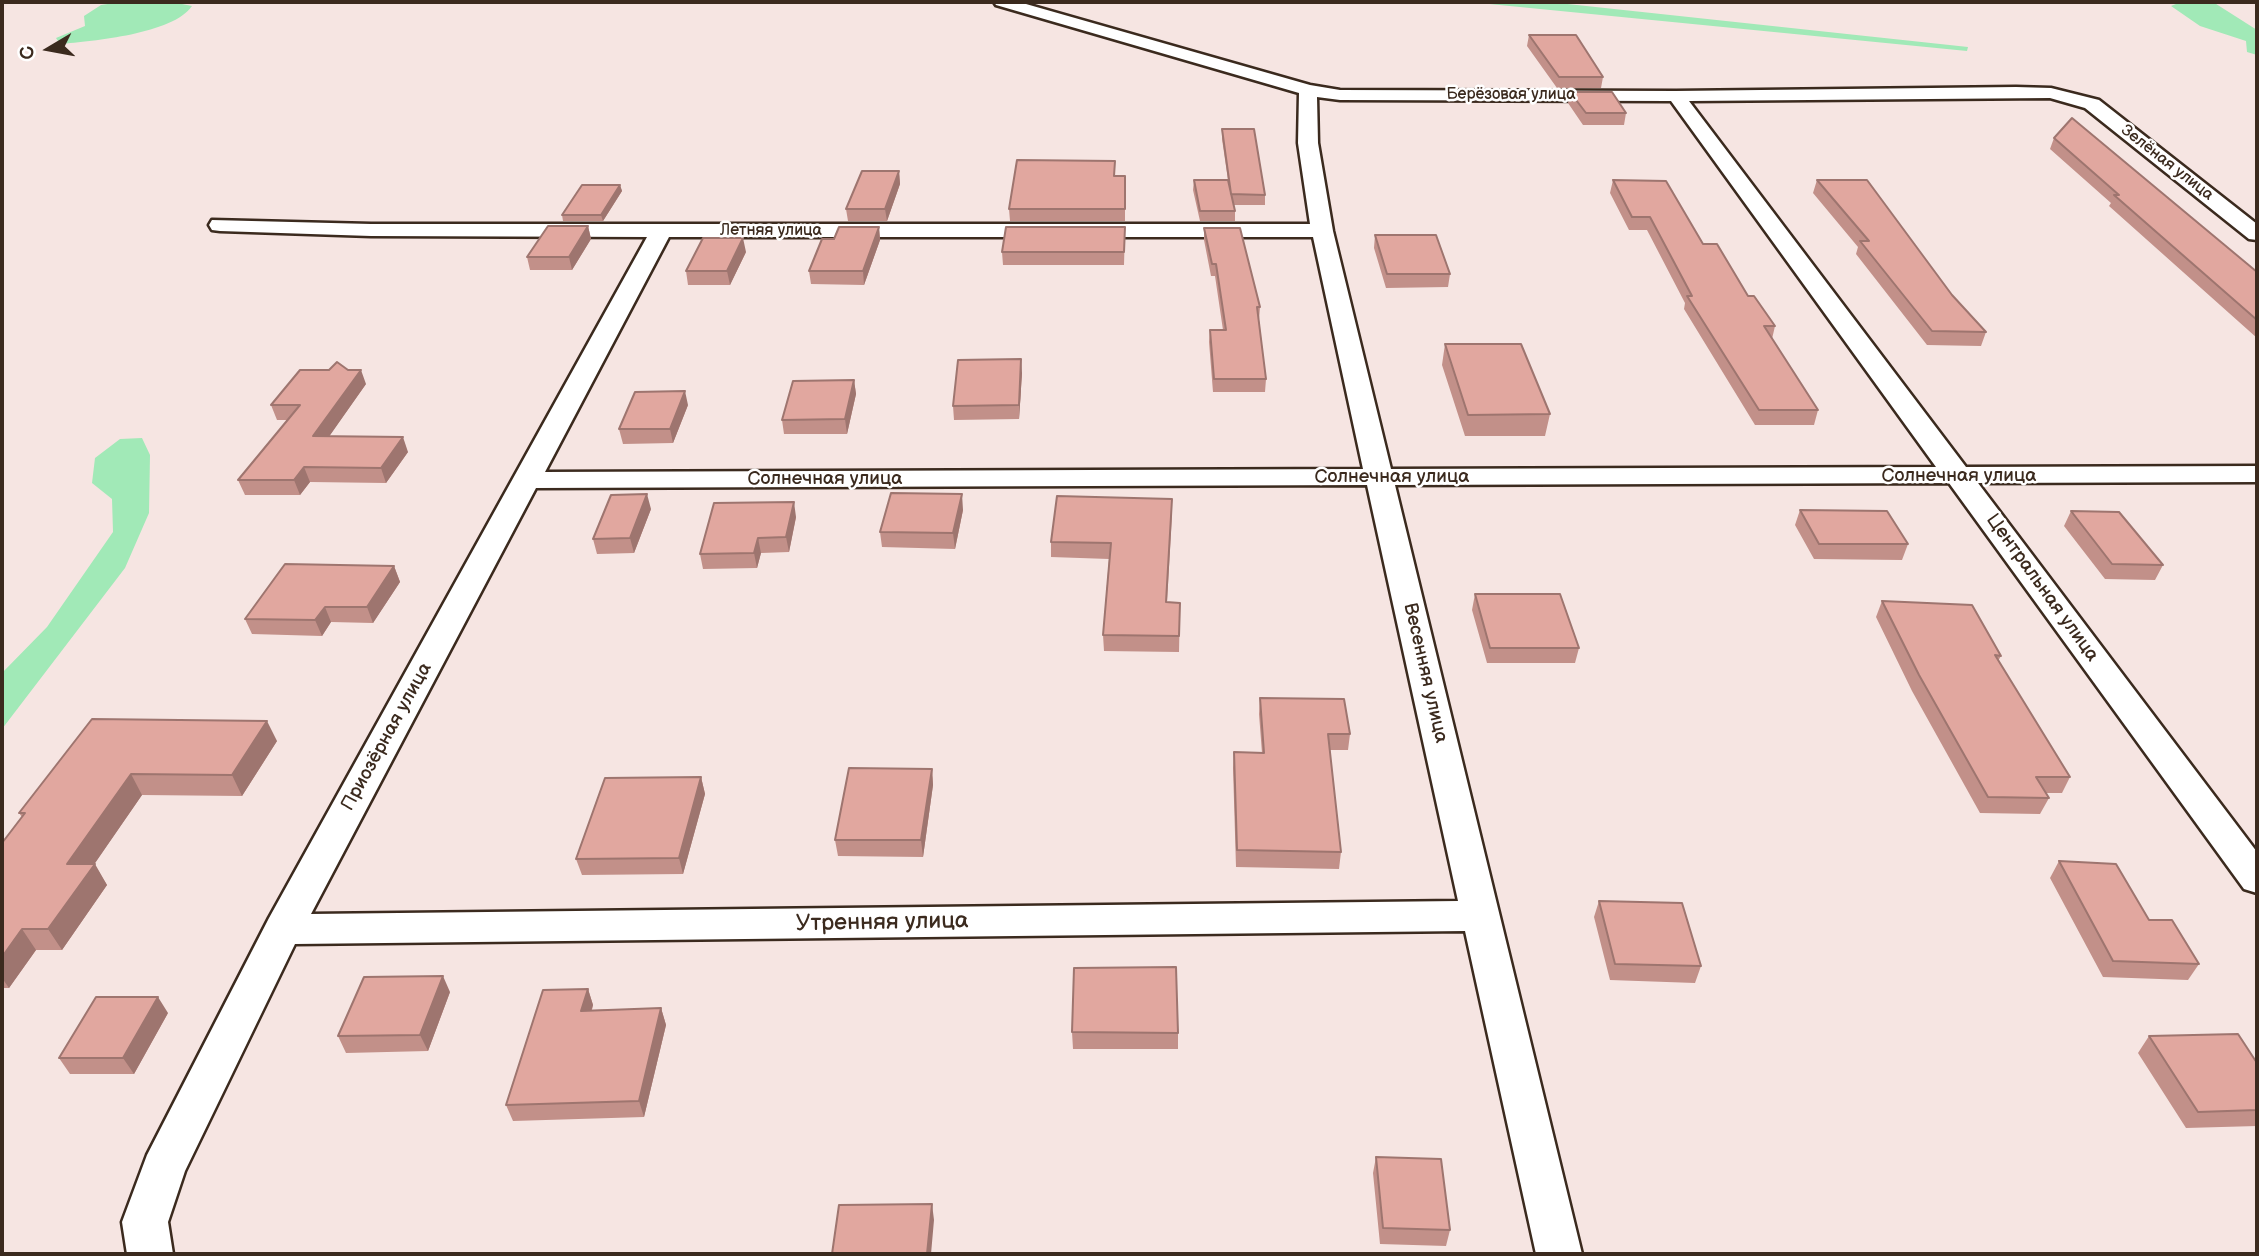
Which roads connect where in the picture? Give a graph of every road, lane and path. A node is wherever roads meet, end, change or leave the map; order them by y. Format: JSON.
{"nodes":[{"id":1,"x":1002,"y":2,"type":"edge"},
{"id":2,"x":1308,"y":90,"type":"junction"},
{"id":3,"x":1676,"y":96,"type":"junction"},
{"id":4,"x":2074,"y":97,"type":"joint"},
{"id":5,"x":220,"y":225,"type":"dead end"},
{"id":6,"x":661,"y":231,"type":"junction"},
{"id":7,"x":1322,"y":231,"type":"junction"},
{"id":8,"x":2257,"y":234,"type":"edge"},
{"id":9,"x":2257,"y":474,"type":"edge"},
{"id":10,"x":1960,"y":476,"type":"junction"},
{"id":11,"x":1378,"y":477,"type":"junction"},
{"id":12,"x":527,"y":480,"type":"junction"},
{"id":13,"x":2257,"y":879,"type":"edge"},
{"id":14,"x":1482,"y":916,"type":"junction"},
{"id":15,"x":282,"y":929,"type":"junction"},
{"id":16,"x":150,"y":1254,"type":"edge"},
{"id":17,"x":1559,"y":1254,"type":"edge"}],
"edges":[{"from":1,"to":2,"type":"street","name":"Берёзовая улица"},
{"from":2,"to":3,"type":"street","name":"Берёзовая улица"},
{"from":2,"to":7,"type":"street","name":"Весенняя улица"},
{"from":3,"to":4,"type":"street","name":"Берёзовая улица"},
{"from":3,"to":10,"type":"street","name":"Центральная улица"},
{"from":4,"to":8,"type":"street","name":"Зелёная улица"},
{"from":5,"to":6,"type":"street","name":"Летняя улица"},
{"from":6,"to":7,"type":"street","name":"Летняя улица"},
{"from":6,"to":12,"type":"street","name":"Приозёрная улица"},
{"from":7,"to":11,"type":"street","name":"Весенняя улица"},
{"from":9,"to":10,"type":"street","name":"Солнечная улица"},
{"from":10,"to":11,"type":"street","name":"Солнечная улица"},
{"from":10,"to":13,"type":"street","name":"Центральная улица"},
{"from":11,"to":12,"type":"street","name":"Солнечная улица"},
{"from":11,"to":14,"type":"street","name":"Весенняя улица"},
{"from":12,"to":15,"type":"street","name":"Приозёрная улица"},
{"from":14,"to":15,"type":"street","name":"Утренняя улица"},
{"from":14,"to":17,"type":"street","name":"Весенняя улица"},
{"from":15,"to":16,"type":"street","name":"Приозёрная улица"}]}
